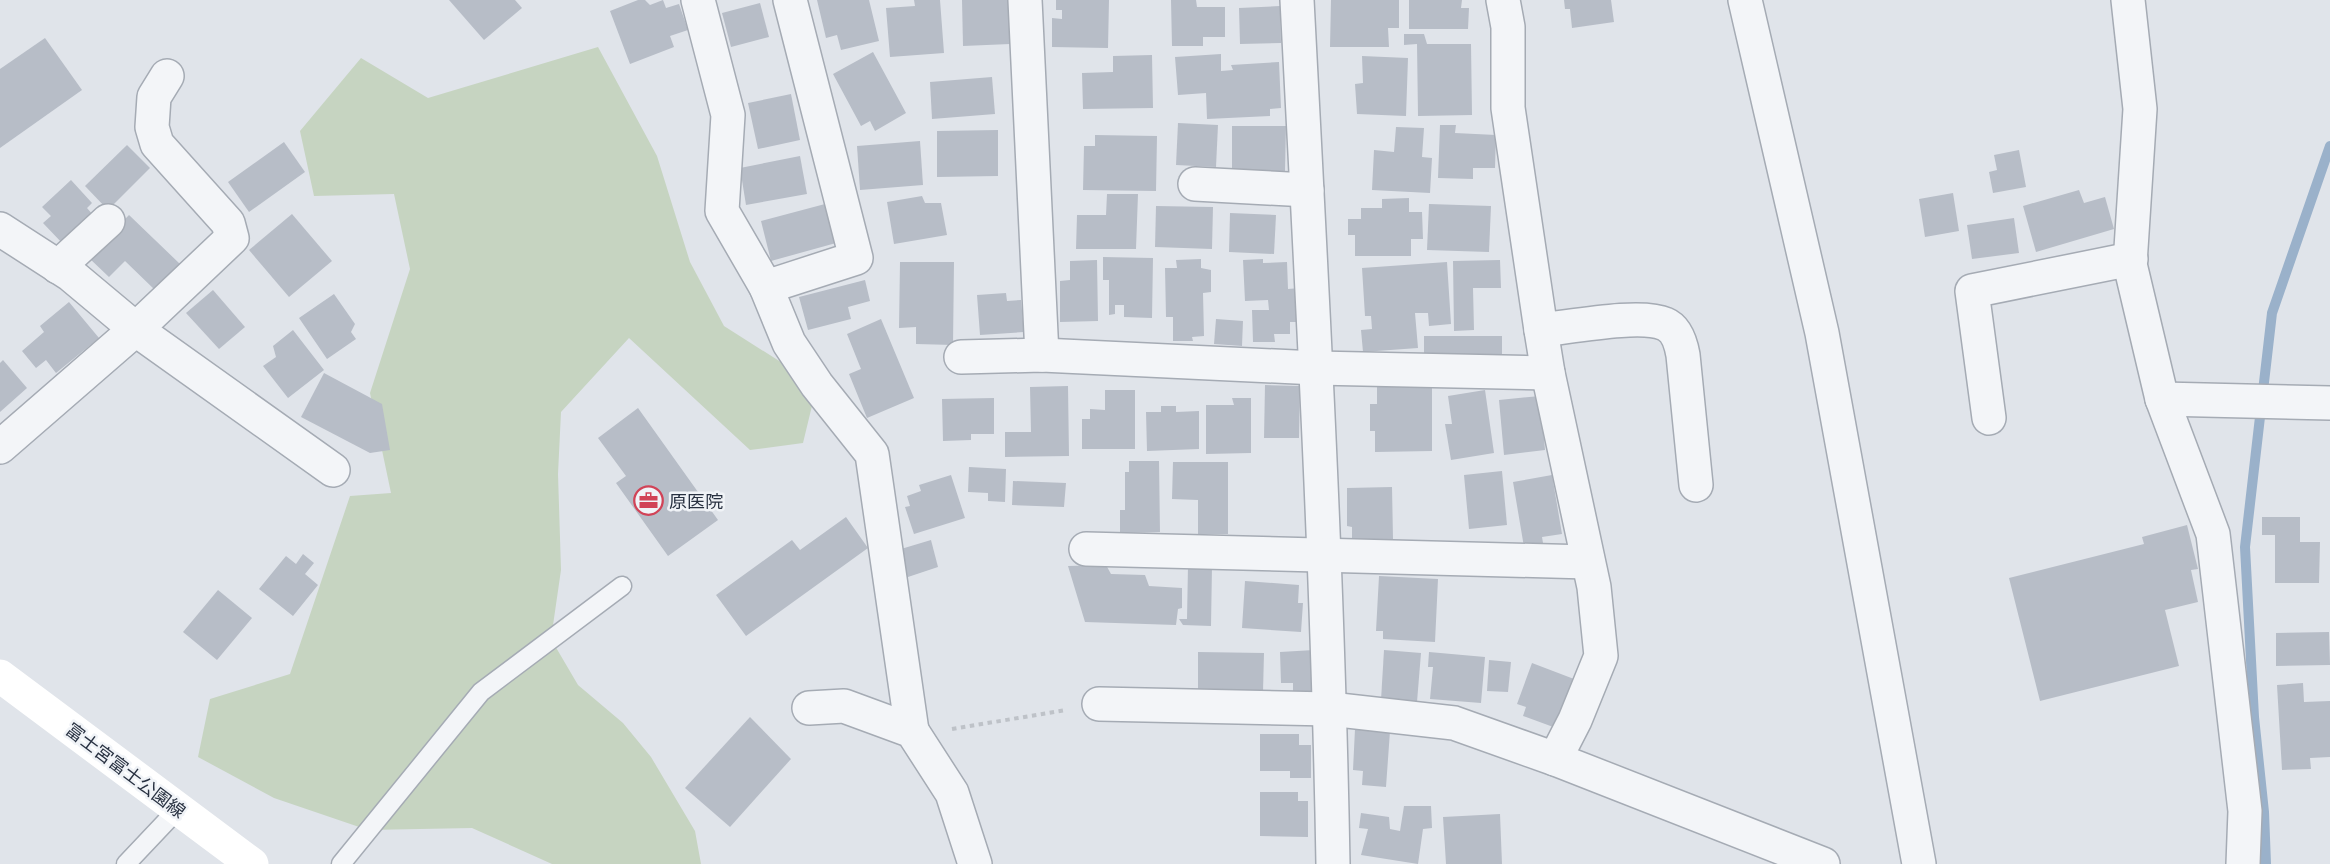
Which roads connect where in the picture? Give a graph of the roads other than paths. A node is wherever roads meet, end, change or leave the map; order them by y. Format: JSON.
{"nodes":[{"id":1,"x":698,"y":0,"type":"edge"},
{"id":2,"x":790,"y":0,"type":"edge"},
{"id":3,"x":1025,"y":0,"type":"edge"},
{"id":4,"x":1297,"y":0,"type":"edge"},
{"id":5,"x":1503,"y":0,"type":"edge"},
{"id":6,"x":1745,"y":0,"type":"edge"},
{"id":7,"x":2128,"y":0,"type":"edge"},
{"id":8,"x":167,"y":76,"type":"dead end"},
{"id":9,"x":1195,"y":184,"type":"dead end"},
{"id":10,"x":1307,"y":190,"type":"junction"},
{"id":11,"x":108,"y":221,"type":"dead end"},
{"id":12,"x":0,"y":229,"type":"edge"},
{"id":13,"x":2131,"y":259,"type":"junction"},
{"id":14,"x":58,"y":267,"type":"junction"},
{"id":15,"x":766,"y":287,"type":"junction"},
{"id":16,"x":136,"y":329,"type":"junction"},
{"id":17,"x":1541,"y":330,"type":"junction"},
{"id":18,"x":1042,"y":355,"type":"junction"},
{"id":19,"x":961,"y":357,"type":"dead end"},
{"id":20,"x":1316,"y":368,"type":"junction"},
{"id":21,"x":1548,"y":373,"type":"junction"},
{"id":22,"x":2162,"y":399,"type":"junction"},
{"id":23,"x":2330,"y":403,"type":"edge"},
{"id":24,"x":1989,"y":418,"type":"dead end"},
{"id":25,"x":0,"y":447,"type":"edge"},
{"id":26,"x":333,"y":470,"type":"dead end"},
{"id":27,"x":1696,"y":485,"type":"dead end"},
{"id":28,"x":1086,"y":549,"type":"dead end"},
{"id":29,"x":1324,"y":555,"type":"junction"},
{"id":30,"x":1588,"y":562,"type":"junction"},
{"id":31,"x":622,"y":586,"type":"dead end"},
{"id":32,"x":0,"y":676,"type":"edge"},
{"id":33,"x":1099,"y":704,"type":"road end"},
{"id":34,"x":809,"y":708,"type":"dead end"},
{"id":35,"x":1330,"y":709,"type":"junction"},
{"id":36,"x":912,"y":731,"type":"junction"},
{"id":37,"x":1555,"y":759,"type":"junction"},
{"id":38,"x":178,"y":809,"type":"junction"},
{"id":39,"x":126,"y":864,"type":"edge"},
{"id":40,"x":252,"y":864,"type":"edge"},
{"id":41,"x":341,"y":864,"type":"edge"},
{"id":42,"x":975,"y":864,"type":"edge"},
{"id":43,"x":1333,"y":864,"type":"edge"},
{"id":44,"x":1823,"y":864,"type":"edge"},
{"id":45,"x":1919,"y":864,"type":"edge"},
{"id":46,"x":2243,"y":864,"type":"edge"}],
"edges":[{"from":1,"to":15,"type":"street"},
{"from":2,"to":15,"type":"street"},
{"from":3,"to":18,"type":"street"},
{"from":4,"to":10,"type":"street"},
{"from":5,"to":17,"type":"street"},
{"from":6,"to":45,"type":"street"},
{"from":7,"to":13,"type":"street"},
{"from":8,"to":16,"type":"street"},
{"from":9,"to":10,"type":"street"},
{"from":10,"to":20,"type":"street"},
{"from":11,"to":14,"type":"street"},
{"from":12,"to":14,"type":"street"},
{"from":13,"to":22,"type":"street"},
{"from":13,"to":24,"type":"street"},
{"from":14,"to":16,"type":"street"},
{"from":15,"to":36,"type":"street"},
{"from":16,"to":25,"type":"street"},
{"from":16,"to":26,"type":"street"},
{"from":17,"to":21,"type":"street"},
{"from":17,"to":27,"type":"street"},
{"from":18,"to":19,"type":"street"},
{"from":18,"to":20,"type":"street"},
{"from":20,"to":21,"type":"street"},
{"from":20,"to":29,"type":"street"},
{"from":21,"to":30,"type":"street"},
{"from":22,"to":23,"type":"street"},
{"from":22,"to":46,"type":"street"},
{"from":28,"to":29,"type":"street"},
{"from":29,"to":30,"type":"street"},
{"from":29,"to":35,"type":"street"},
{"from":30,"to":37,"type":"street"},
{"from":31,"to":41,"type":"lane"},
{"from":32,"to":38,"type":"main road","name":"富士宮富士公園線"},
{"from":33,"to":35,"type":"street"},
{"from":34,"to":36,"type":"street"},
{"from":35,"to":37,"type":"street"},
{"from":35,"to":43,"type":"street"},
{"from":36,"to":42,"type":"street"},
{"from":37,"to":44,"type":"street"},
{"from":38,"to":39,"type":"lane"},
{"from":38,"to":40,"type":"main road","name":"富士宮富士公園線"}]}
